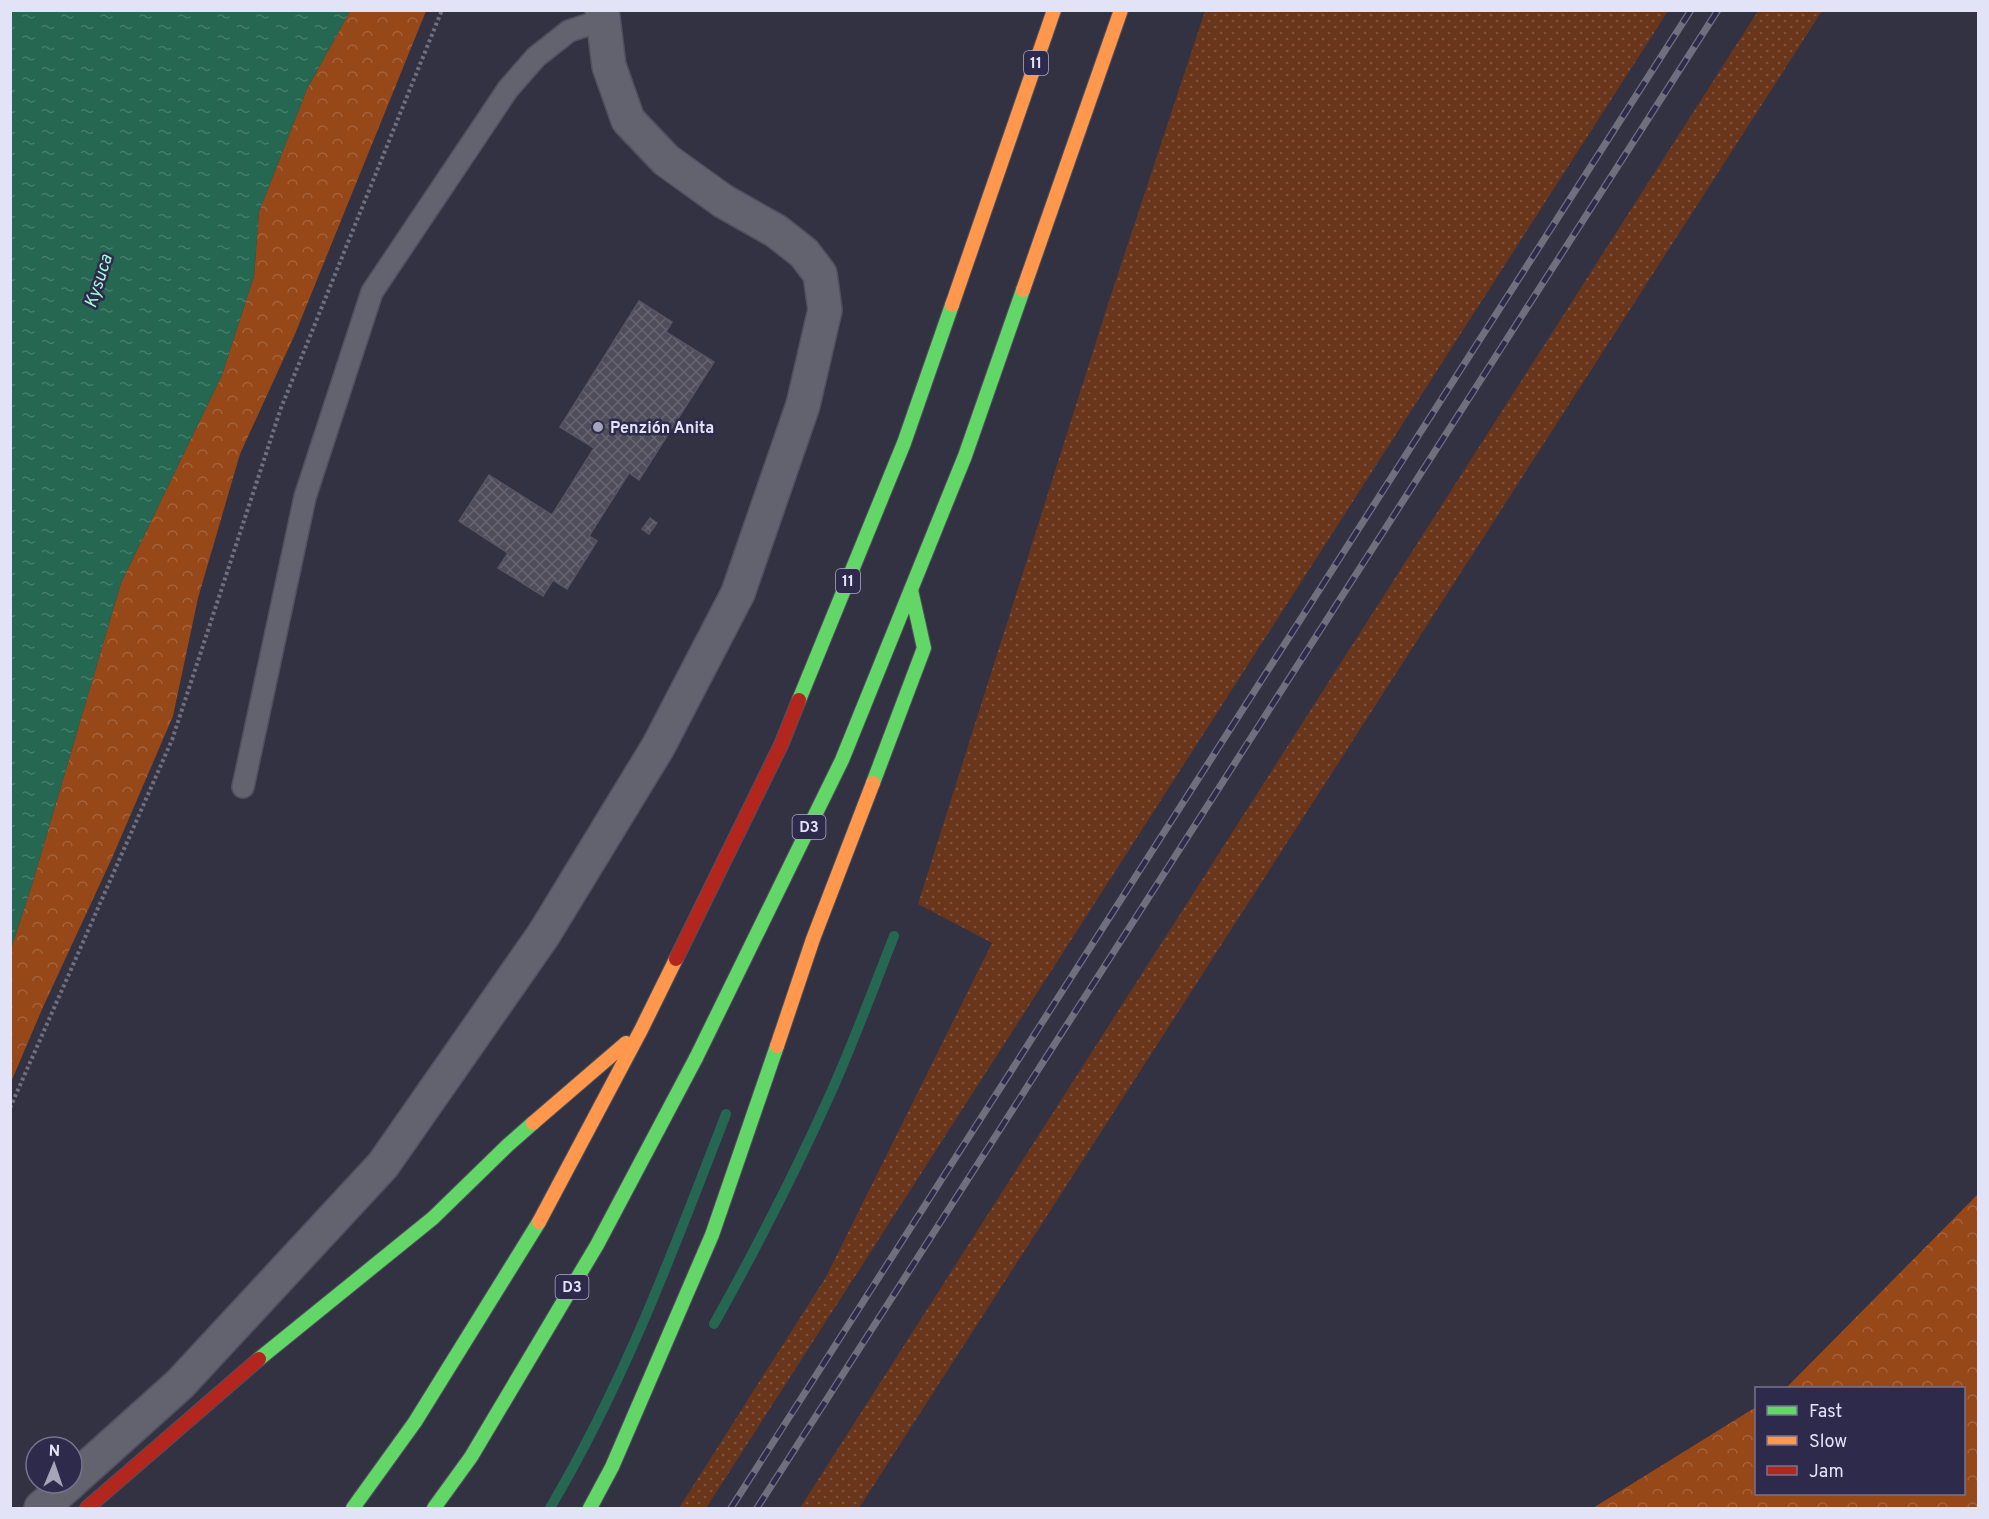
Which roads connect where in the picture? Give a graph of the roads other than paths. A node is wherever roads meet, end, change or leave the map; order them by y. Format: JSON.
{"nodes":[{"id":1,"x":1054,"y":10,"type":"edge"},
{"id":2,"x":1121,"y":10,"type":"edge"},
{"id":3,"x":603,"y":15,"type":"edge"},
{"id":4,"x":911,"y":590,"type":"junction"},
{"id":5,"x":243,"y":787,"type":"dead end"},
{"id":6,"x":641,"y":1030,"type":"junction"},
{"id":7,"x":84,"y":1470,"type":"edge"},
{"id":8,"x":57,"y":1495,"type":"edge"},
{"id":9,"x":41,"y":1509,"type":"edge"},
{"id":10,"x":87,"y":1509,"type":"edge"},
{"id":11,"x":353,"y":1509,"type":"edge"},
{"id":12,"x":434,"y":1509,"type":"edge"},
{"id":13,"x":590,"y":1509,"type":"edge"}],
"edges":[{"from":1,"to":6,"type":"main road","number":"11"},
{"from":2,"to":4,"type":"main road"},
{"from":3,"to":5,"type":"lane"},
{"from":3,"to":7,"type":"street"},
{"from":4,"to":12,"type":"main road","number":"D3"},
{"from":4,"to":13,"type":"main road"},
{"from":6,"to":10,"type":"main road"},
{"from":6,"to":11,"type":"main road"},
{"from":8,"to":9,"type":"street"}]}
